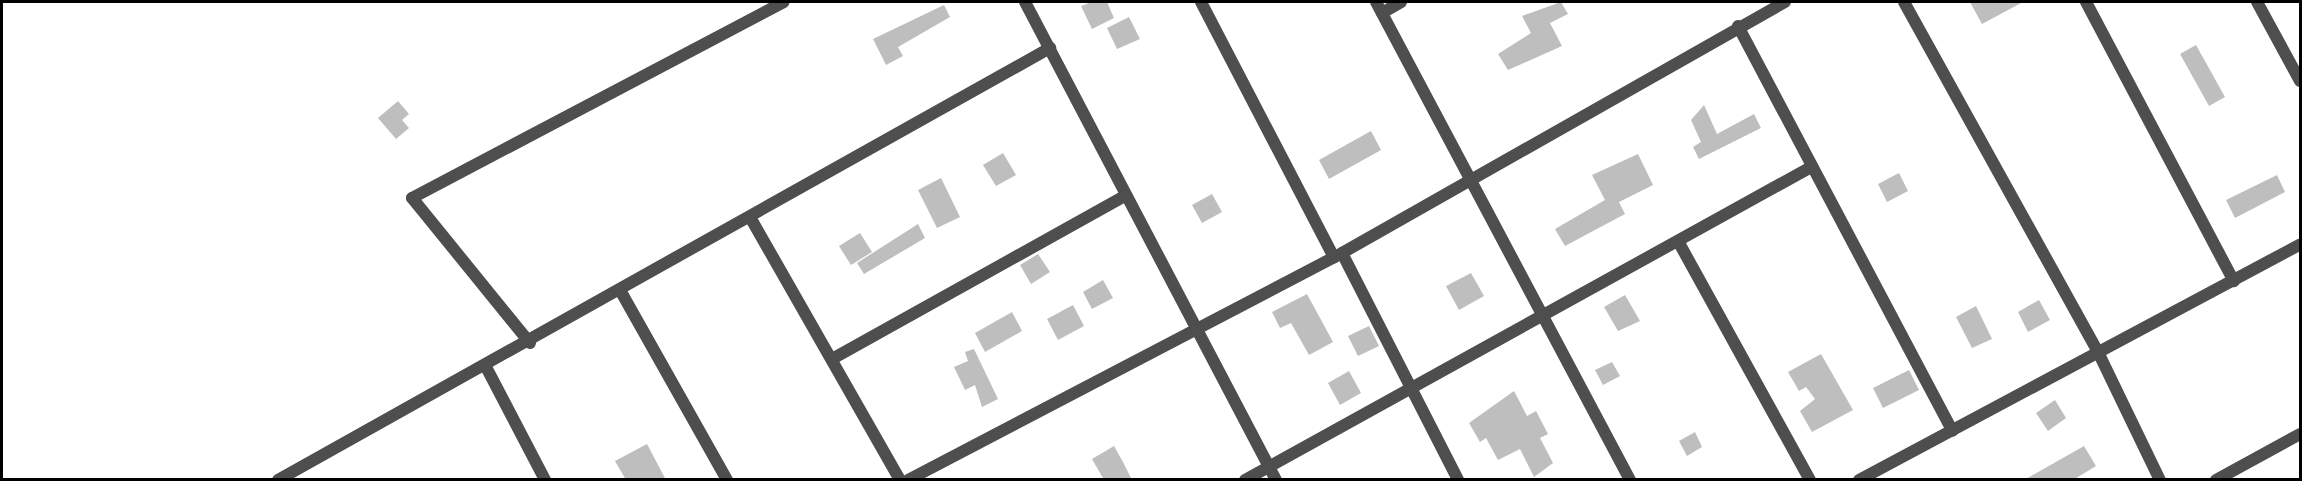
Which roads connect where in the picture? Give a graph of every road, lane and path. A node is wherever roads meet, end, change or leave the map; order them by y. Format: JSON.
{"nodes":[{"id":1,"x":784,"y":2,"type":"edge"},
{"id":2,"x":1025,"y":2,"type":"edge"},
{"id":3,"x":1201,"y":2,"type":"edge"},
{"id":4,"x":1401,"y":2,"type":"edge"},
{"id":5,"x":1785,"y":2,"type":"edge"},
{"id":6,"x":1904,"y":2,"type":"edge"},
{"id":7,"x":2086,"y":2,"type":"edge"},
{"id":8,"x":2257,"y":2,"type":"edge"},
{"id":9,"x":1379,"y":7,"type":"edge"},
{"id":10,"x":1738,"y":26,"type":"junction"},
{"id":11,"x":1050,"y":48,"type":"junction"},
{"id":12,"x":2301,"y":81,"type":"edge"},
{"id":13,"x":1810,"y":166,"type":"junction"},
{"id":14,"x":1470,"y":179,"type":"junction"},
{"id":15,"x":1125,"y":196,"type":"junction"},
{"id":16,"x":750,"y":217,"type":"junction"},
{"id":17,"x":1678,"y":241,"type":"junction"},
{"id":18,"x":2301,"y":245,"type":"edge"},
{"id":19,"x":1338,"y":255,"type":"junction"},
{"id":20,"x":2234,"y":281,"type":"junction"},
{"id":21,"x":620,"y":290,"type":"junction"},
{"id":22,"x":1544,"y":317,"type":"junction"},
{"id":23,"x":1197,"y":325,"type":"junction"},
{"id":24,"x":529,"y":342,"type":"junction"},
{"id":25,"x":2099,"y":354,"type":"junction"},
{"id":26,"x":832,"y":359,"type":"junction"},
{"id":27,"x":485,"y":365,"type":"junction"},
{"id":28,"x":1411,"y":388,"type":"junction"},
{"id":29,"x":1952,"y":431,"type":"junction"},
{"id":30,"x":2301,"y":434,"type":"edge"},
{"id":31,"x":1269,"y":466,"type":"junction"},
{"id":32,"x":279,"y":480,"type":"edge"},
{"id":33,"x":544,"y":480,"type":"edge"},
{"id":34,"x":727,"y":480,"type":"edge"},
{"id":35,"x":900,"y":480,"type":"edge"},
{"id":36,"x":908,"y":480,"type":"edge"},
{"id":37,"x":1245,"y":480,"type":"edge"},
{"id":38,"x":1276,"y":480,"type":"edge"},
{"id":39,"x":1458,"y":480,"type":"edge"},
{"id":40,"x":1630,"y":480,"type":"edge"},
{"id":41,"x":1810,"y":480,"type":"edge"},
{"id":42,"x":1859,"y":480,"type":"edge"},
{"id":43,"x":2160,"y":480,"type":"edge"},
{"id":44,"x":2216,"y":480,"type":"edge"}],
"edges":[{"from":1,"to":24,"type":"street"},
{"from":2,"to":11,"type":"street"},
{"from":3,"to":19,"type":"street"},
{"from":4,"to":9,"type":"street"},
{"from":5,"to":10,"type":"street"},
{"from":6,"to":25,"type":"street"},
{"from":7,"to":20,"type":"street"},
{"from":8,"to":12,"type":"street"},
{"from":9,"to":14,"type":"street"},
{"from":10,"to":13,"type":"street"},
{"from":10,"to":14,"type":"street"},
{"from":11,"to":15,"type":"street"},
{"from":11,"to":16,"type":"street"},
{"from":13,"to":17,"type":"street"},
{"from":13,"to":29,"type":"street"},
{"from":14,"to":19,"type":"street"},
{"from":14,"to":22,"type":"street"},
{"from":15,"to":23,"type":"street"},
{"from":15,"to":26,"type":"street"},
{"from":16,"to":21,"type":"street"},
{"from":16,"to":26,"type":"street"},
{"from":17,"to":22,"type":"street"},
{"from":17,"to":41,"type":"street"},
{"from":18,"to":20,"type":"street"},
{"from":19,"to":23,"type":"street"},
{"from":19,"to":28,"type":"street"},
{"from":20,"to":25,"type":"street"},
{"from":21,"to":24,"type":"street"},
{"from":21,"to":34,"type":"street"},
{"from":22,"to":28,"type":"street"},
{"from":22,"to":40,"type":"street"},
{"from":23,"to":31,"type":"street"},
{"from":23,"to":36,"type":"street"},
{"from":24,"to":27,"type":"street"},
{"from":25,"to":29,"type":"street"},
{"from":25,"to":43,"type":"street"},
{"from":26,"to":35,"type":"street"},
{"from":27,"to":32,"type":"street"},
{"from":27,"to":33,"type":"street"},
{"from":28,"to":31,"type":"street"},
{"from":28,"to":39,"type":"street"},
{"from":29,"to":42,"type":"street"},
{"from":30,"to":44,"type":"street"},
{"from":31,"to":37,"type":"street"},
{"from":31,"to":38,"type":"street"}]}
